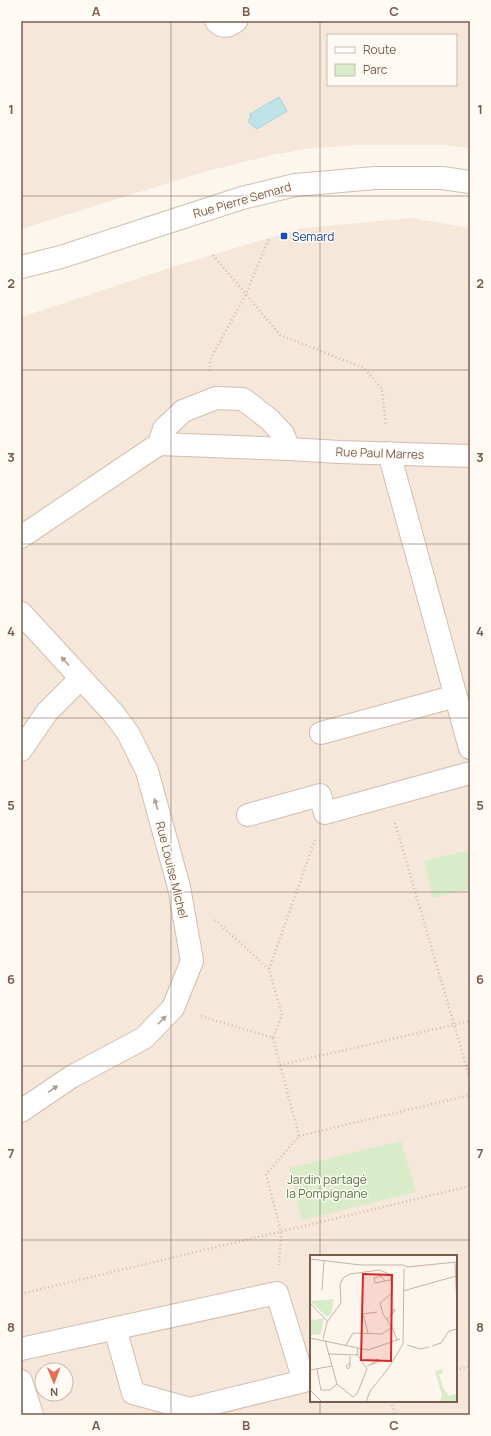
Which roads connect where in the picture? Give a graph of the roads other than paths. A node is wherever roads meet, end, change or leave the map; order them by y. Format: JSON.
{"nodes":[{"id":1,"x":216,"y":21,"type":"edge"},
{"id":2,"x":236,"y":21,"type":"edge"},
{"id":3,"x":470,"y":182,"type":"edge"},
{"id":4,"x":21,"y":267,"type":"edge"},
{"id":5,"x":159,"y":444,"type":"junction"},
{"id":6,"x":289,"y":449,"type":"junction"},
{"id":7,"x":389,"y":453,"type":"junction"},
{"id":8,"x":470,"y":456,"type":"edge"},
{"id":9,"x":21,"y":537,"type":"edge"},
{"id":10,"x":21,"y":613,"type":"edge"},
{"id":11,"x":81,"y":678,"type":"junction"},
{"id":12,"x":456,"y":696,"type":"junction"},
{"id":13,"x":321,"y":733,"type":"dead end"},
{"id":14,"x":470,"y":748,"type":"edge"},
{"id":15,"x":21,"y":750,"type":"edge"},
{"id":16,"x":470,"y":773,"type":"edge"},
{"id":17,"x":248,"y":815,"type":"dead end"},
{"id":18,"x":21,"y":1111,"type":"edge"},
{"id":19,"x":115,"y":1328,"type":"junction"},
{"id":20,"x":21,"y":1349,"type":"edge"},
{"id":21,"x":21,"y":1381,"type":"edge"},
{"id":22,"x":32,"y":1415,"type":"edge"}],
"edges":[{"from":1,"to":2,"type":"street"},
{"from":3,"to":4,"type":"street","name":"Rue Pierre Semard"},
{"from":5,"to":6,"type":"street","name":"Rue Paul Marres"},
{"from":5,"to":6,"type":"street"},
{"from":5,"to":9,"type":"street"},
{"from":6,"to":7,"type":"street","name":"Rue Paul Marres"},
{"from":7,"to":8,"type":"street","name":"Rue Paul Marres"},
{"from":7,"to":12,"type":"street"},
{"from":11,"to":10,"type":"street","name":"Rue Louise Michel","one_way":true},
{"from":11,"to":15,"type":"street"},
{"from":18,"to":11,"type":"street","name":"Rue Louise Michel","one_way":true},
{"from":12,"to":13,"type":"street"},
{"from":12,"to":14,"type":"street"},
{"from":16,"to":17,"type":"street"},
{"from":19,"to":19,"type":"street"},
{"from":19,"to":20,"type":"street"},
{"from":21,"to":22,"type":"street"}]}
